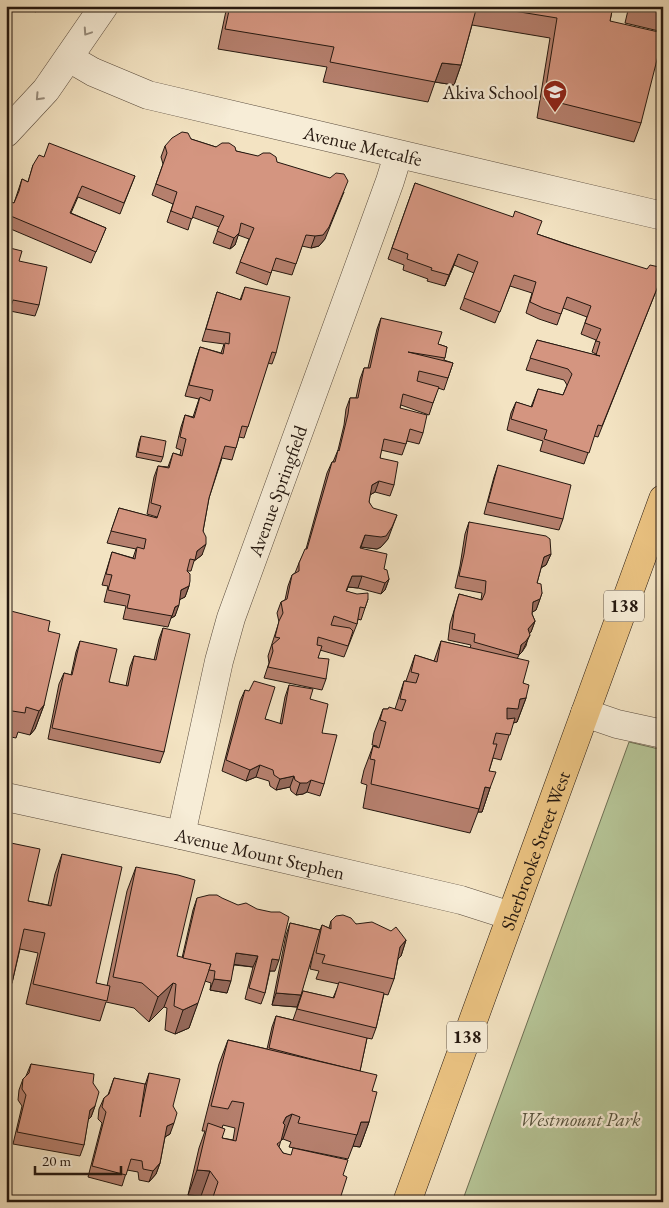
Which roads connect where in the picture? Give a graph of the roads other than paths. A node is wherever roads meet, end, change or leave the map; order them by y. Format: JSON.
{"nodes":[{"id":1,"x":104,"y":6,"type":"edge"},
{"id":2,"x":69,"y":58,"type":"junction"},
{"id":3,"x":6,"y":133,"type":"edge"},
{"id":4,"x":398,"y":155,"type":"junction"},
{"id":5,"x":663,"y":216,"type":"edge"},
{"id":6,"x":663,"y":499,"type":"edge"},
{"id":7,"x":585,"y":713,"type":"junction"},
{"id":8,"x":663,"y":734,"type":"edge"},
{"id":9,"x":6,"y":797,"type":"edge"},
{"id":10,"x":181,"y":836,"type":"junction"},
{"id":11,"x":511,"y":916,"type":"junction"},
{"id":12,"x":407,"y":1202,"type":"edge"}],
"edges":[{"from":1,"to":2,"type":"street","one_way":true},
{"from":2,"to":3,"type":"street","one_way":true},
{"from":2,"to":4,"type":"street","name":"Avenue Metcalfe"},
{"from":4,"to":5,"type":"street","name":"Avenue Metcalfe"},
{"from":4,"to":10,"type":"street","name":"Avenue Springfield"},
{"from":6,"to":7,"type":"main road","name":"Sherbrooke Street West","number":"138"},
{"from":7,"to":8,"type":"street"},
{"from":7,"to":11,"type":"main road","name":"Sherbrooke Street West","number":"138"},
{"from":9,"to":10,"type":"street","name":"Avenue Mount Stephen"},
{"from":10,"to":11,"type":"street","name":"Avenue Mount Stephen"},
{"from":11,"to":12,"type":"main road","name":"Sherbrooke Street West","number":"138"}]}
